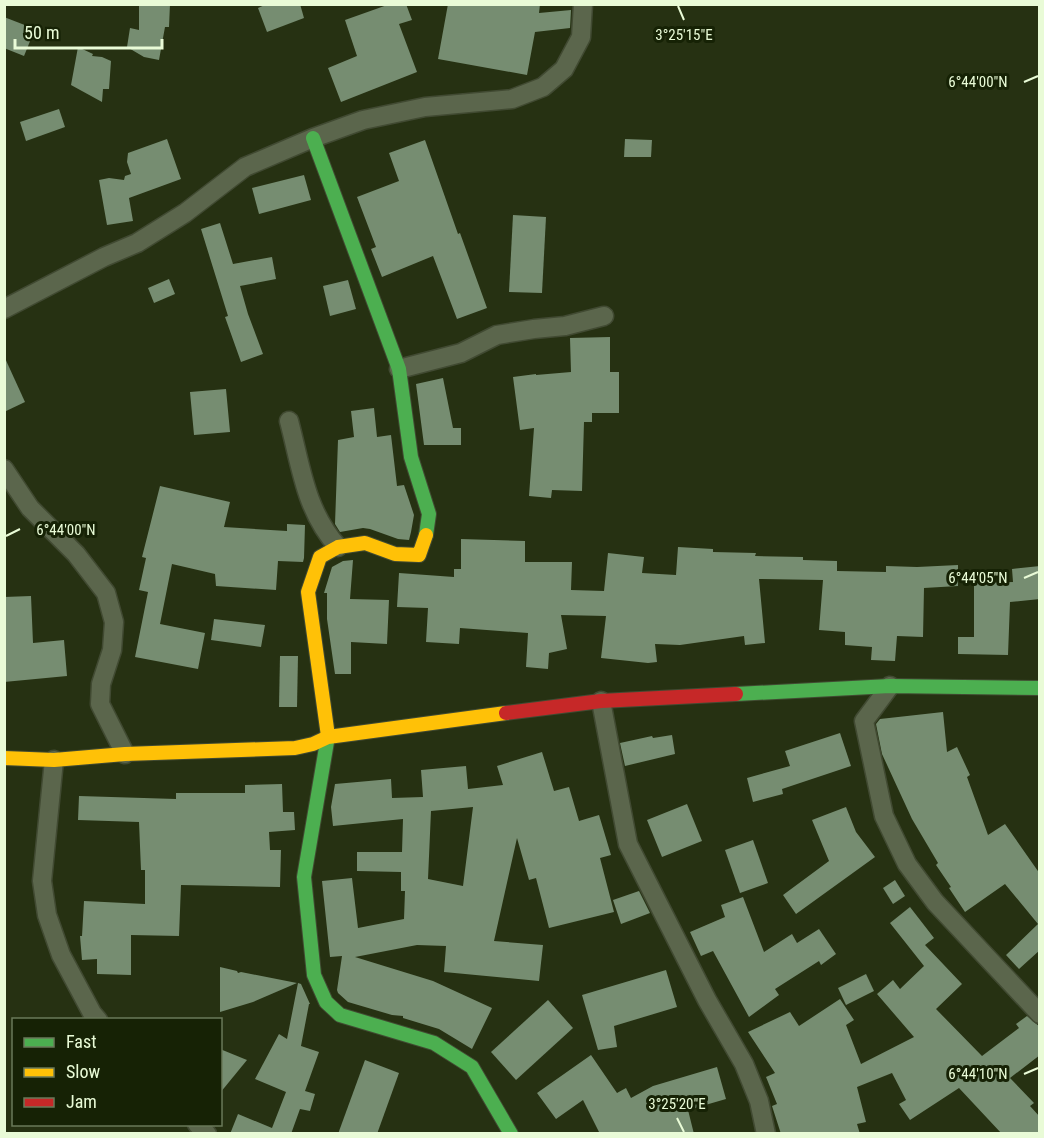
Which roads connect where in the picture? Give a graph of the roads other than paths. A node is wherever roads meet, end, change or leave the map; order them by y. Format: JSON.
{"nodes":[{"id":1,"x":583,"y":4,"type":"edge"},
{"id":2,"x":313,"y":138,"type":"junction"},
{"id":3,"x":4,"y":309,"type":"edge"},
{"id":4,"x":604,"y":316,"type":"dead end"},
{"id":5,"x":399,"y":369,"type":"junction"},
{"id":6,"x":289,"y":421,"type":"dead end"},
{"id":7,"x":4,"y":469,"type":"edge"},
{"id":8,"x":338,"y":547,"type":"junction"},
{"id":9,"x":890,"y":686,"type":"junction"},
{"id":10,"x":1040,"y":688,"type":"edge"},
{"id":11,"x":601,"y":702,"type":"junction"},
{"id":12,"x":328,"y":737,"type":"junction"},
{"id":13,"x":125,"y":754,"type":"junction"},
{"id":14,"x":4,"y":758,"type":"edge"},
{"id":15,"x":54,"y":760,"type":"junction"},
{"id":16,"x":1040,"y":1014,"type":"edge"},
{"id":17,"x":96,"y":1018,"type":"edge"},
{"id":18,"x":511,"y":1134,"type":"edge"},
{"id":19,"x":766,"y":1134,"type":"edge"}],
"edges":[{"from":1,"to":2,"type":"street"},
{"from":2,"to":3,"type":"street"},
{"from":2,"to":5,"type":"street"},
{"from":4,"to":5,"type":"street"},
{"from":5,"to":8,"type":"street"},
{"from":6,"to":8,"type":"street"},
{"from":7,"to":13,"type":"street"},
{"from":8,"to":12,"type":"street"},
{"from":9,"to":10,"type":"street"},
{"from":9,"to":11,"type":"street"},
{"from":9,"to":16,"type":"street"},
{"from":11,"to":12,"type":"street"},
{"from":11,"to":19,"type":"street"},
{"from":12,"to":13,"type":"street"},
{"from":12,"to":18,"type":"street"},
{"from":13,"to":15,"type":"street"},
{"from":14,"to":15,"type":"street"},
{"from":15,"to":17,"type":"street"}]}
